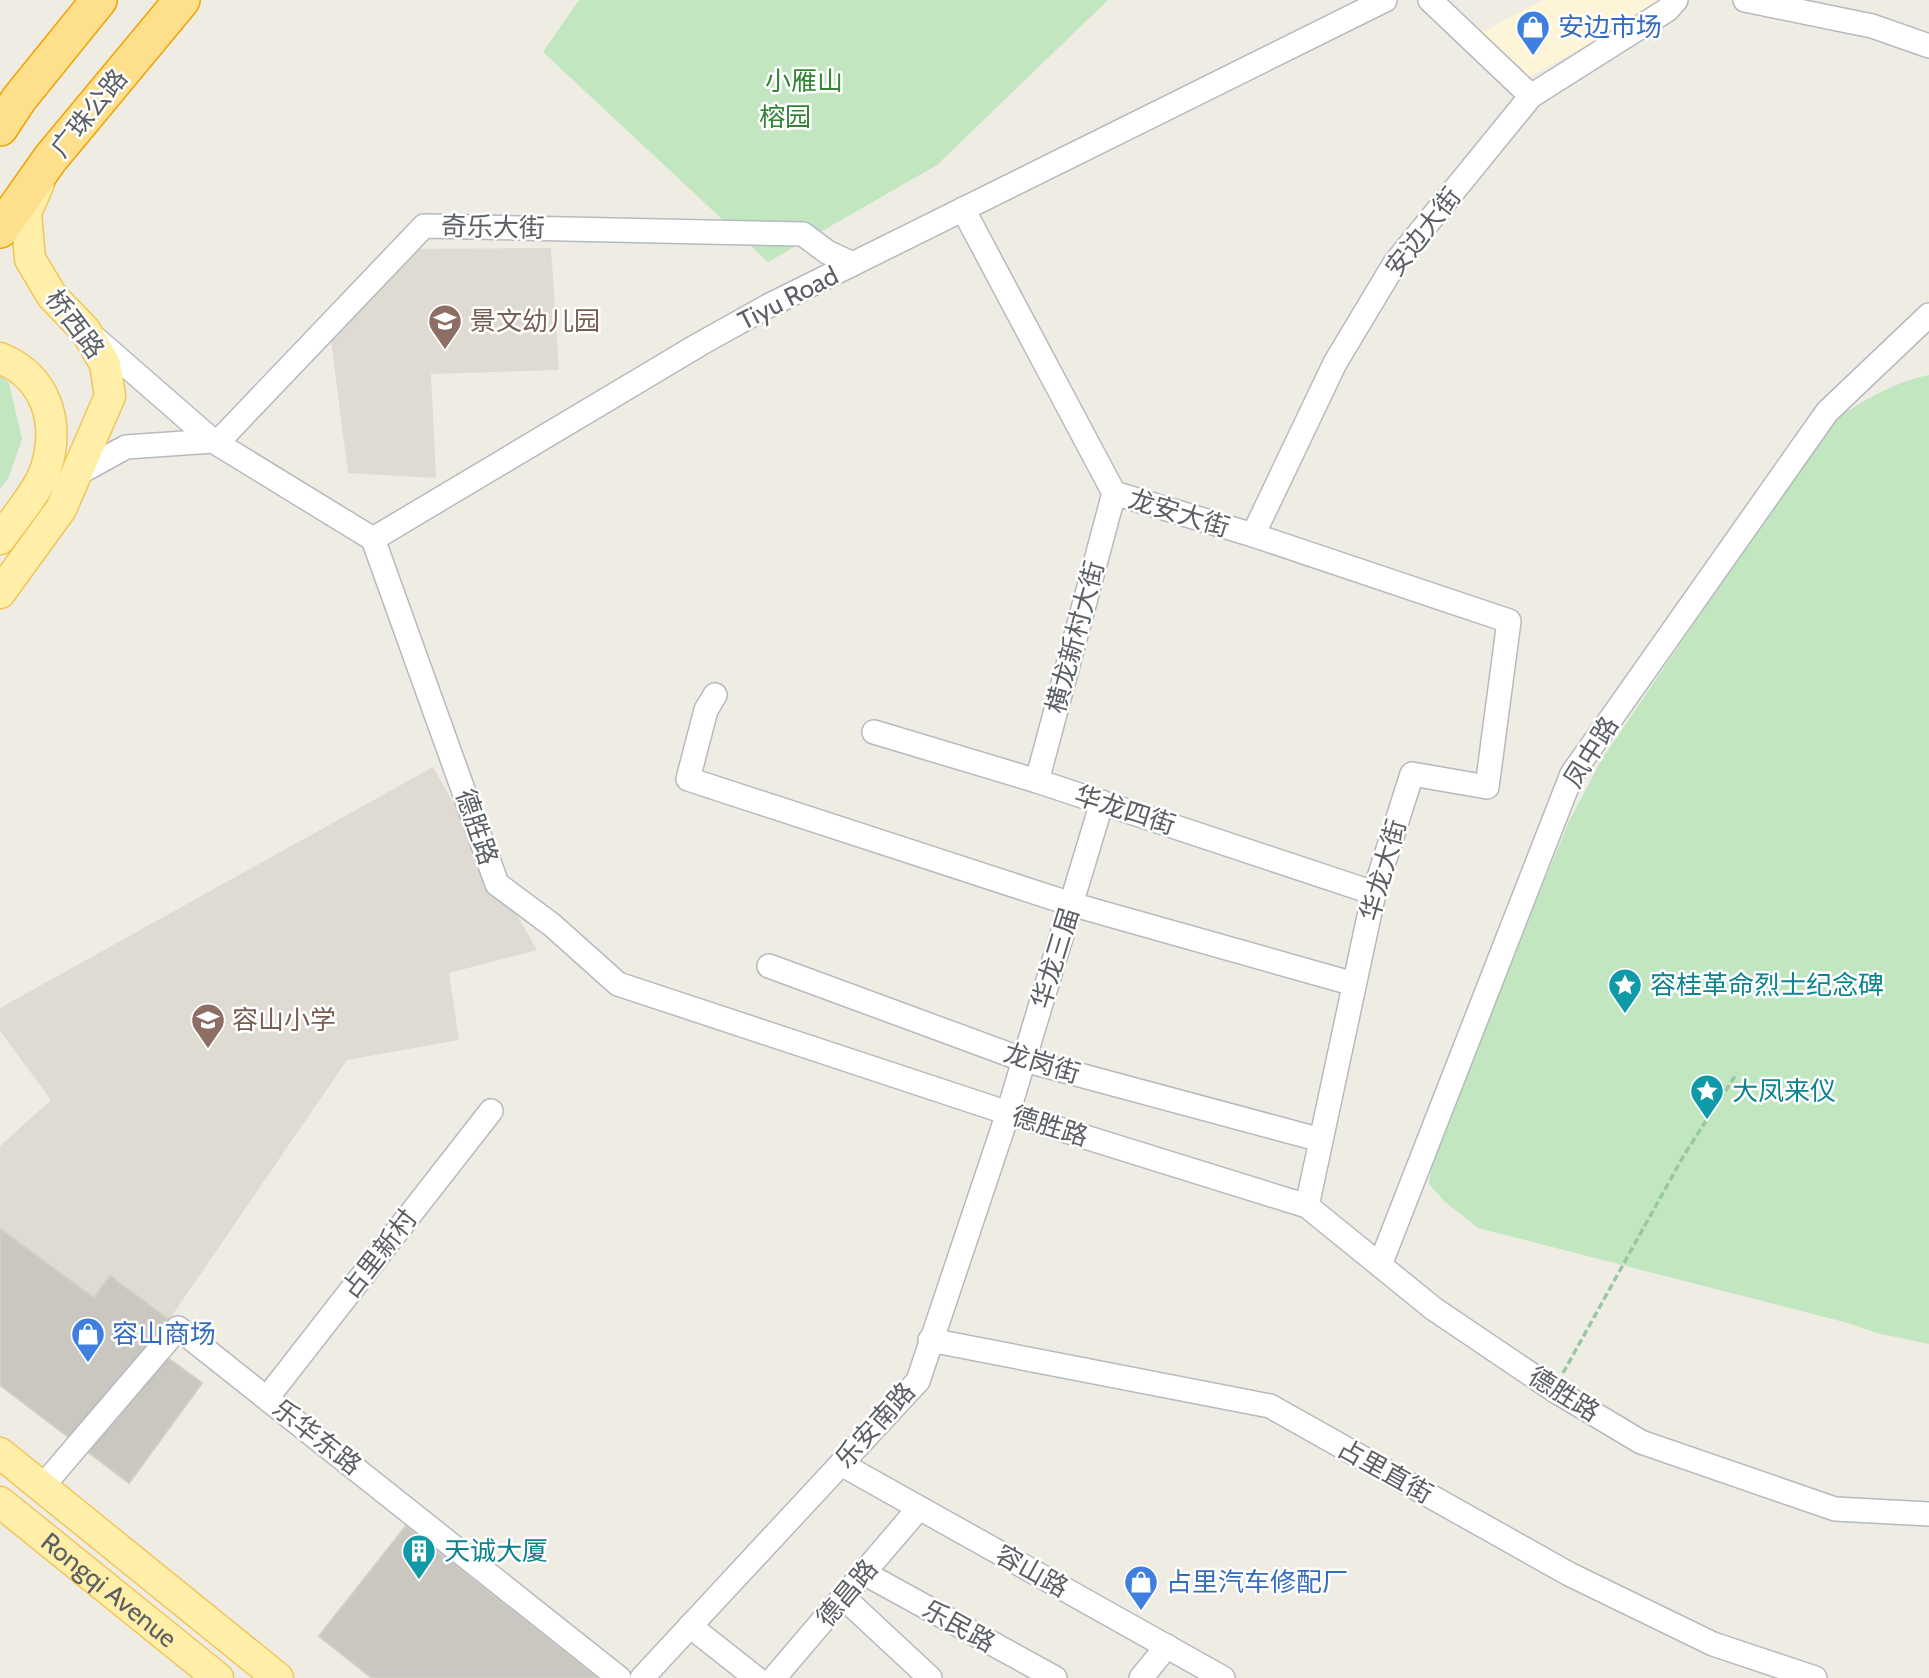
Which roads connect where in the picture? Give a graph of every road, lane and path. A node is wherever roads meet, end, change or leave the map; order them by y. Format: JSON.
{"nodes":[{"id":1,"x":99,"y":0,"type":"edge"},
{"id":2,"x":182,"y":0,"type":"edge"},
{"id":3,"x":1385,"y":0,"type":"edge"},
{"id":4,"x":1430,"y":0,"type":"edge"},
{"id":5,"x":1676,"y":0,"type":"edge"},
{"id":6,"x":1745,"y":0,"type":"edge"},
{"id":7,"x":1929,"y":46,"type":"edge"},
{"id":8,"x":1531,"y":96,"type":"junction"},
{"id":9,"x":0,"y":128,"type":"edge"},
{"id":10,"x":50,"y":159,"type":"junction"},
{"id":11,"x":963,"y":209,"type":"junction"},
{"id":12,"x":0,"y":230,"type":"edge"},
{"id":13,"x":853,"y":264,"type":"junction"},
{"id":14,"x":1929,"y":314,"type":"edge"},
{"id":15,"x":85,"y":330,"type":"junction"},
{"id":16,"x":0,"y":358,"type":"edge"},
{"id":17,"x":215,"y":442,"type":"junction"},
{"id":18,"x":75,"y":475,"type":"junction"},
{"id":19,"x":1114,"y":493,"type":"junction"},
{"id":20,"x":1253,"y":535,"type":"junction"},
{"id":21,"x":0,"y":538,"type":"edge"},
{"id":22,"x":373,"y":539,"type":"junction"},
{"id":23,"x":0,"y":593,"type":"edge"},
{"id":24,"x":1509,"y":621,"type":"joint"},
{"id":25,"x":715,"y":695,"type":"dead end"},
{"id":26,"x":873,"y":732,"type":"dead end"},
{"id":27,"x":1037,"y":780,"type":"junction"},
{"id":28,"x":1102,"y":802,"type":"junction"},
{"id":29,"x":1374,"y":893,"type":"junction"},
{"id":30,"x":1071,"y":904,"type":"junction"},
{"id":31,"x":769,"y":966,"type":"dead end"},
{"id":32,"x":1354,"y":984,"type":"junction"},
{"id":33,"x":1024,"y":1060,"type":"junction"},
{"id":34,"x":1737,"y":1073,"type":"dead end"},
{"id":35,"x":491,"y":1111,"type":"dead end"},
{"id":36,"x":1008,"y":1113,"type":"junction"},
{"id":37,"x":1321,"y":1140,"type":"junction"},
{"id":38,"x":1307,"y":1206,"type":"junction"},
{"id":39,"x":1380,"y":1265,"type":"junction"},
{"id":40,"x":930,"y":1340,"type":"junction"},
{"id":41,"x":1554,"y":1390,"type":"junction"},
{"id":42,"x":267,"y":1398,"type":"junction"},
{"id":43,"x":0,"y":1453,"type":"edge"},
{"id":44,"x":841,"y":1464,"type":"junction"},
{"id":45,"x":42,"y":1488,"type":"junction"},
{"id":46,"x":0,"y":1502,"type":"edge"},
{"id":47,"x":919,"y":1508,"type":"junction"},
{"id":48,"x":1929,"y":1514,"type":"edge"},
{"id":49,"x":864,"y":1573,"type":"junction"},
{"id":50,"x":843,"y":1597,"type":"junction"},
{"id":51,"x":690,"y":1626,"type":"junction"},
{"id":52,"x":1167,"y":1646,"type":"junction"},
{"id":53,"x":218,"y":1678,"type":"edge"},
{"id":54,"x":278,"y":1678,"type":"edge"},
{"id":55,"x":619,"y":1678,"type":"edge"},
{"id":56,"x":642,"y":1678,"type":"edge"},
{"id":57,"x":756,"y":1678,"type":"edge"},
{"id":58,"x":774,"y":1678,"type":"edge"},
{"id":59,"x":930,"y":1678,"type":"edge"},
{"id":60,"x":1055,"y":1678,"type":"edge"},
{"id":61,"x":1141,"y":1678,"type":"edge"},
{"id":62,"x":1223,"y":1678,"type":"edge"},
{"id":63,"x":1815,"y":1678,"type":"edge"}],
"edges":[{"from":1,"to":9,"type":"highway"},
{"from":2,"to":10,"type":"highway","name":"广珠公路"},
{"from":3,"to":11,"type":"street","name":"Tiyu Road"},
{"from":4,"to":8,"type":"street"},
{"from":5,"to":8,"type":"street","name":"安边大街"},
{"from":6,"to":7,"type":"street"},
{"from":8,"to":20,"type":"street","name":"安边大街"},
{"from":10,"to":12,"type":"highway","name":"广珠公路"},
{"from":10,"to":15,"type":"main road","name":"桥西路"},
{"from":11,"to":13,"type":"street","name":"Tiyu Road"},
{"from":11,"to":19,"type":"street","name":"龙安大街"},
{"from":13,"to":17,"type":"street","name":"奇乐大街"},
{"from":13,"to":22,"type":"street","name":"Tiyu Road"},
{"from":14,"to":39,"type":"street","name":"凤中路"},
{"from":15,"to":17,"type":"street"},
{"from":15,"to":18,"type":"main road","name":"桥西路"},
{"from":16,"to":21,"type":"main road"},
{"from":17,"to":18,"type":"street"},
{"from":17,"to":22,"type":"street"},
{"from":18,"to":23,"type":"main road","name":"桥西路"},
{"from":19,"to":20,"type":"street","name":"龙安大街"},
{"from":19,"to":27,"type":"street","name":"横龙新村大街"},
{"from":20,"to":24,"type":"street","name":"龙安大街"},
{"from":22,"to":36,"type":"street","name":"德胜路"},
{"from":24,"to":29,"type":"street","name":"华龙大街"},
{"from":25,"to":30,"type":"street"},
{"from":26,"to":27,"type":"street","name":"华龙四街"},
{"from":27,"to":28,"type":"street","name":"华龙四街"},
{"from":28,"to":29,"type":"street","name":"华龙四街"},
{"from":28,"to":30,"type":"street","name":"华龙三届"},
{"from":29,"to":32,"type":"street","name":"华龙大街"},
{"from":30,"to":32,"type":"street"},
{"from":30,"to":33,"type":"street","name":"华龙三届"},
{"from":31,"to":33,"type":"street","name":"龙岗街"},
{"from":32,"to":37,"type":"street","name":"华龙大街"},
{"from":33,"to":36,"type":"street","name":"华龙三届"},
{"from":33,"to":37,"type":"street","name":"龙岗街"},
{"from":34,"to":41,"type":"path"},
{"from":35,"to":42,"type":"street","name":"占里新村"},
{"from":36,"to":38,"type":"street","name":"德胜路"},
{"from":36,"to":40,"type":"street","name":"乐安南路"},
{"from":37,"to":38,"type":"street","name":"华龙大街"},
{"from":38,"to":39,"type":"street","name":"德胜路"},
{"from":39,"to":41,"type":"street","name":"德胜路"},
{"from":40,"to":44,"type":"street","name":"乐安南路"},
{"from":40,"to":63,"type":"street","name":"占里直街"},
{"from":41,"to":48,"type":"street","name":"德胜路"},
{"from":42,"to":45,"type":"street","name":"乐华东路"},
{"from":42,"to":55,"type":"street","name":"乐华东路"},
{"from":43,"to":45,"type":"main road"},
{"from":44,"to":47,"type":"street","name":"容山路"},
{"from":44,"to":51,"type":"street","name":"乐安南路"},
{"from":45,"to":54,"type":"main road"},
{"from":46,"to":53,"type":"main road","name":"Rongqi Avenue"},
{"from":47,"to":49,"type":"street","name":"德昌路"},
{"from":47,"to":52,"type":"street","name":"容山路"},
{"from":49,"to":50,"type":"street","name":"德昌路"},
{"from":49,"to":60,"type":"street","name":"乐民路"},
{"from":50,"to":58,"type":"street","name":"德昌路"},
{"from":50,"to":59,"type":"street"},
{"from":51,"to":56,"type":"street","name":"乐安南路"},
{"from":51,"to":57,"type":"street"},
{"from":52,"to":61,"type":"street"},
{"from":52,"to":62,"type":"street","name":"容山路"}]}
